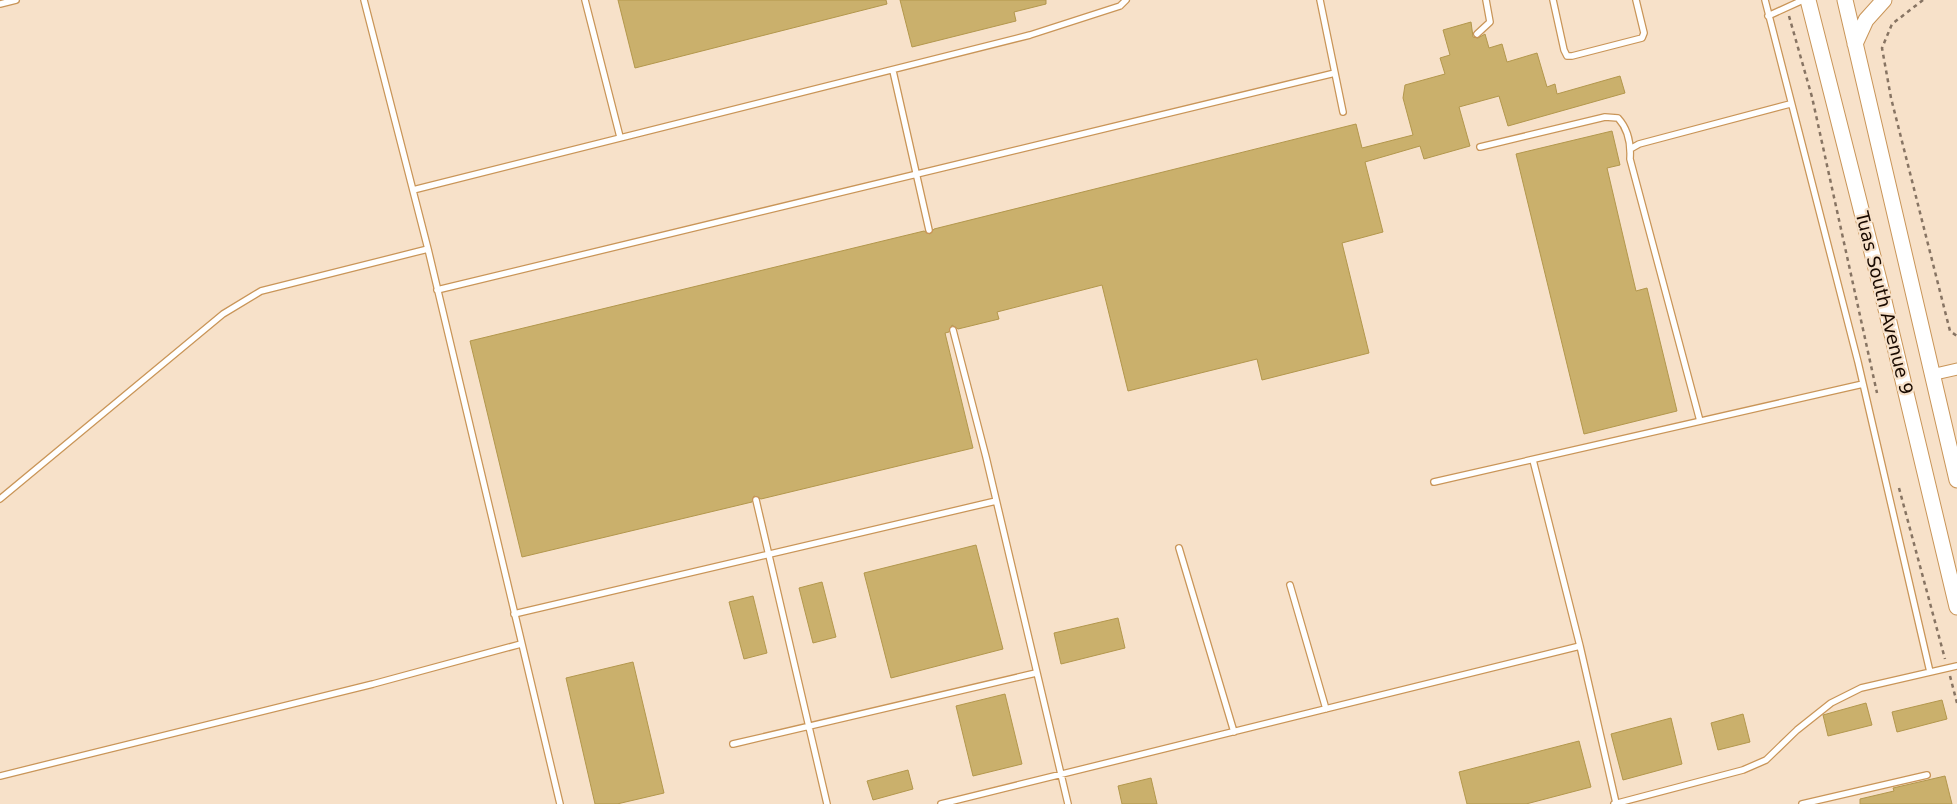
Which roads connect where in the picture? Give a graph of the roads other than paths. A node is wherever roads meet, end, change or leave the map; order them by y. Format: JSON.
{"nodes":[{"id":1,"x":16,"y":0,"type":"edge"},
{"id":2,"x":364,"y":0,"type":"edge"},
{"id":3,"x":585,"y":0,"type":"edge"},
{"id":4,"x":1126,"y":0,"type":"edge"},
{"id":5,"x":1320,"y":0,"type":"edge"},
{"id":6,"x":1486,"y":0,"type":"edge"},
{"id":7,"x":1553,"y":0,"type":"edge"},
{"id":8,"x":1636,"y":0,"type":"edge"},
{"id":9,"x":1764,"y":0,"type":"edge"},
{"id":10,"x":1803,"y":0,"type":"edge"},
{"id":11,"x":1808,"y":0,"type":"edge"},
{"id":12,"x":1846,"y":0,"type":"edge"},
{"id":13,"x":1884,"y":0,"type":"edge"},
{"id":14,"x":0,"y":4,"type":"edge"},
{"id":15,"x":1768,"y":16,"type":"junction"},
{"id":16,"x":1477,"y":34,"type":"dead end"},
{"id":17,"x":1855,"y":44,"type":"junction"},
{"id":18,"x":893,"y":71,"type":"junction"},
{"id":19,"x":1335,"y":73,"type":"junction"},
{"id":20,"x":1790,"y":104,"type":"junction"},
{"id":21,"x":1343,"y":112,"type":"dead end"},
{"id":22,"x":620,"y":137,"type":"junction"},
{"id":23,"x":1480,"y":147,"type":"dead end"},
{"id":24,"x":1632,"y":148,"type":"junction"},
{"id":25,"x":915,"y":176,"type":"junction"},
{"id":26,"x":413,"y":190,"type":"junction"},
{"id":27,"x":928,"y":230,"type":"dead end"},
{"id":28,"x":428,"y":249,"type":"junction"},
{"id":29,"x":438,"y":290,"type":"junction"},
{"id":30,"x":953,"y":330,"type":"dead end"},
{"id":31,"x":1957,"y":369,"type":"edge"},
{"id":32,"x":1931,"y":375,"type":"junction"},
{"id":33,"x":1863,"y":384,"type":"junction"},
{"id":34,"x":1700,"y":421,"type":"junction"},
{"id":35,"x":1533,"y":460,"type":"junction"},
{"id":36,"x":1957,"y":480,"type":"edge"},
{"id":37,"x":1434,"y":482,"type":"dead end"},
{"id":38,"x":0,"y":499,"type":"edge"},
{"id":39,"x":756,"y":500,"type":"dead end"},
{"id":40,"x":996,"y":500,"type":"junction"},
{"id":41,"x":1179,"y":548,"type":"dead end"},
{"id":42,"x":769,"y":555,"type":"junction"},
{"id":43,"x":1290,"y":585,"type":"dead end"},
{"id":44,"x":1957,"y":607,"type":"edge"},
{"id":45,"x":514,"y":614,"type":"junction"},
{"id":46,"x":521,"y":644,"type":"junction"},
{"id":47,"x":1580,"y":646,"type":"junction"},
{"id":48,"x":1957,"y":666,"type":"edge"},
{"id":49,"x":1930,"y":672,"type":"junction"},
{"id":50,"x":1036,"y":673,"type":"junction"},
{"id":51,"x":1326,"y":709,"type":"junction"},
{"id":52,"x":809,"y":727,"type":"junction"},
{"id":53,"x":1234,"y":732,"type":"junction"},
{"id":54,"x":733,"y":744,"type":"dead end"},
{"id":55,"x":1927,"y":775,"type":"dead end"},
{"id":56,"x":0,"y":776,"type":"edge"},
{"id":57,"x":1060,"y":776,"type":"junction"},
{"id":58,"x":560,"y":804,"type":"edge"},
{"id":59,"x":827,"y":804,"type":"edge"},
{"id":60,"x":941,"y":804,"type":"edge"},
{"id":61,"x":1068,"y":804,"type":"edge"},
{"id":62,"x":1615,"y":804,"type":"edge"},
{"id":63,"x":1802,"y":804,"type":"edge"}],
"edges":[{"from":1,"to":14,"type":"lane"},
{"from":2,"to":26,"type":"lane"},
{"from":3,"to":22,"type":"lane"},
{"from":4,"to":18,"type":"lane"},
{"from":5,"to":19,"type":"lane"},
{"from":6,"to":16,"type":"lane"},
{"from":7,"to":8,"type":"lane"},
{"from":9,"to":15,"type":"lane"},
{"from":10,"to":15,"type":"lane"},
{"from":11,"to":44,"type":"street","name":"Tuas South Avenue 9"},
{"from":12,"to":17,"type":"street","name":"Tuas South Avenue 9"},
{"from":13,"to":17,"type":"street"},
{"from":15,"to":20,"type":"lane"},
{"from":17,"to":32,"type":"street","name":"Tuas South Avenue 9"},
{"from":18,"to":22,"type":"lane"},
{"from":18,"to":25,"type":"lane"},
{"from":19,"to":21,"type":"lane"},
{"from":19,"to":25,"type":"lane"},
{"from":20,"to":24,"type":"lane"},
{"from":20,"to":33,"type":"lane"},
{"from":22,"to":26,"type":"lane"},
{"from":23,"to":24,"type":"lane"},
{"from":24,"to":34,"type":"lane"},
{"from":25,"to":27,"type":"lane"},
{"from":25,"to":29,"type":"lane"},
{"from":26,"to":28,"type":"lane"},
{"from":28,"to":29,"type":"lane"},
{"from":28,"to":38,"type":"lane"},
{"from":29,"to":45,"type":"lane"},
{"from":30,"to":40,"type":"lane"},
{"from":31,"to":32,"type":"street"},
{"from":32,"to":36,"type":"street","name":"Tuas South Avenue 9"},
{"from":33,"to":34,"type":"lane"},
{"from":33,"to":49,"type":"lane"},
{"from":34,"to":35,"type":"lane"},
{"from":35,"to":37,"type":"lane"},
{"from":35,"to":47,"type":"lane"},
{"from":39,"to":42,"type":"lane"},
{"from":40,"to":42,"type":"lane"},
{"from":40,"to":50,"type":"lane"},
{"from":41,"to":53,"type":"lane"},
{"from":42,"to":45,"type":"lane"},
{"from":42,"to":52,"type":"lane"},
{"from":43,"to":51,"type":"lane"},
{"from":45,"to":46,"type":"lane"},
{"from":46,"to":56,"type":"lane"},
{"from":46,"to":58,"type":"lane"},
{"from":47,"to":51,"type":"lane"},
{"from":47,"to":62,"type":"lane"},
{"from":48,"to":49,"type":"lane"},
{"from":49,"to":62,"type":"lane"},
{"from":50,"to":52,"type":"lane"},
{"from":50,"to":57,"type":"lane"},
{"from":51,"to":53,"type":"lane"},
{"from":52,"to":54,"type":"lane"},
{"from":52,"to":59,"type":"lane"},
{"from":53,"to":57,"type":"lane"},
{"from":55,"to":63,"type":"lane"},
{"from":57,"to":60,"type":"lane"},
{"from":57,"to":61,"type":"lane"}]}
